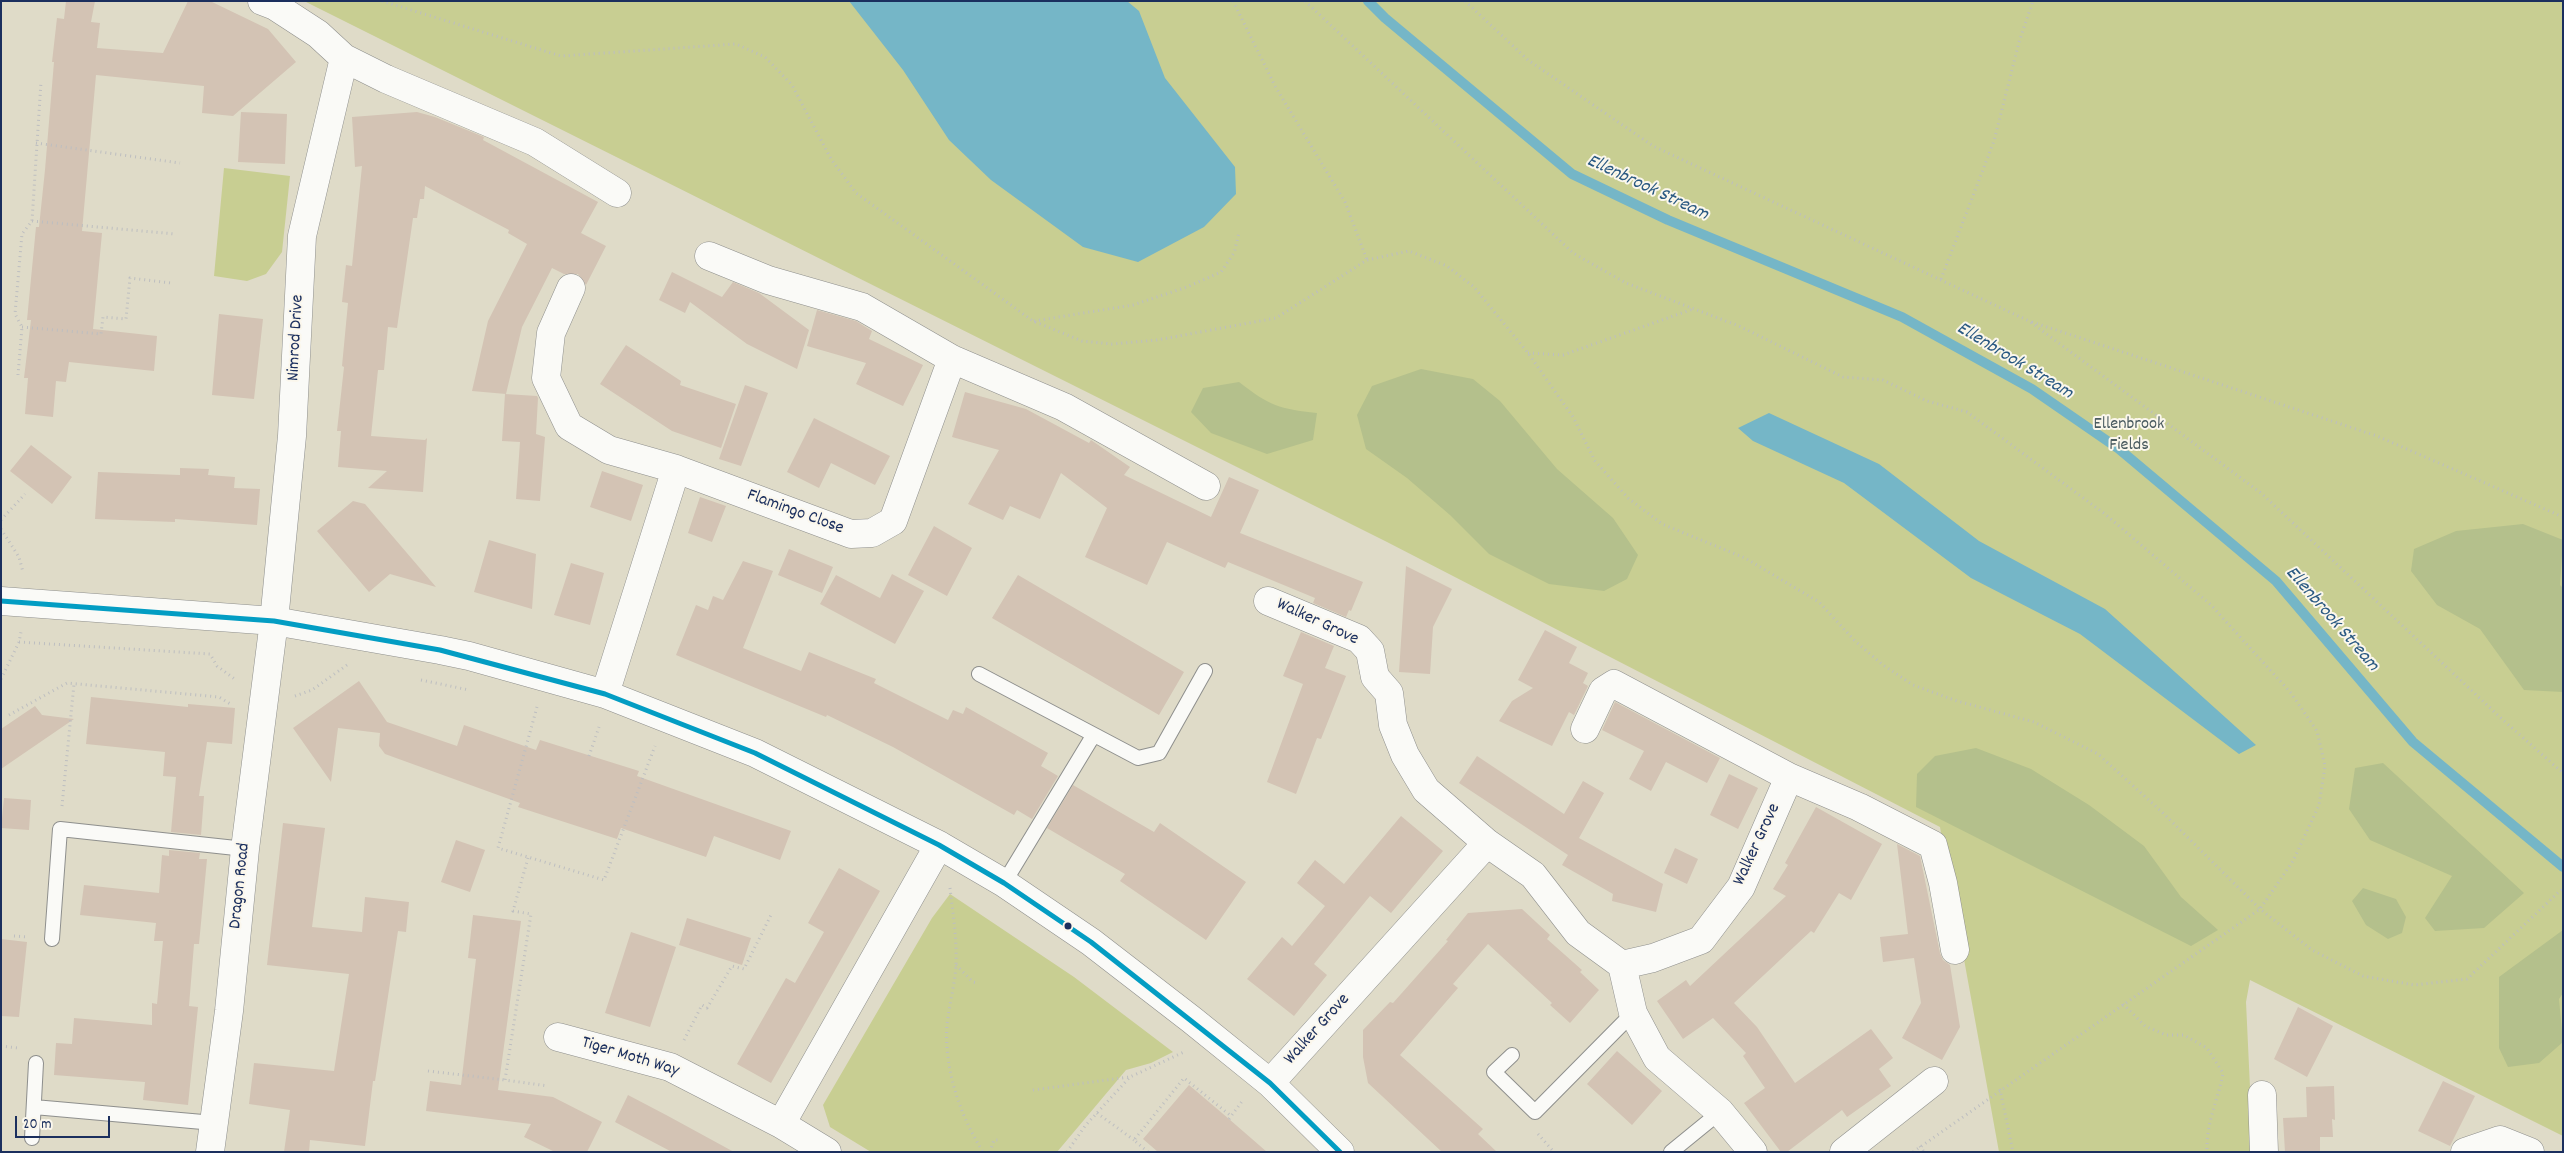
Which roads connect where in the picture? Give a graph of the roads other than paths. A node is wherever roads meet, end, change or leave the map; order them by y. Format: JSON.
{"nodes":[{"id":1,"x":262,"y":1,"type":"edge"},
{"id":2,"x":344,"y":58,"type":"junction"},
{"id":3,"x":617,"y":193,"type":"dead end"},
{"id":4,"x":709,"y":256,"type":"dead end"},
{"id":5,"x":571,"y":288,"type":"dead end"},
{"id":6,"x":952,"y":359,"type":"junction"},
{"id":7,"x":676,"y":470,"type":"junction"},
{"id":8,"x":1206,"y":486,"type":"dead end"},
{"id":9,"x":1,"y":601,"type":"edge"},
{"id":10,"x":1268,"y":601,"type":"dead end"},
{"id":11,"x":274,"y":622,"type":"junction"},
{"id":12,"x":1205,"y":671,"type":"dead end"},
{"id":13,"x":979,"y":674,"type":"dead end"},
{"id":14,"x":604,"y":694,"type":"junction"},
{"id":15,"x":1585,"y":729,"type":"dead end"},
{"id":16,"x":1093,"y":736,"type":"junction"},
{"id":17,"x":1789,"y":778,"type":"junction"},
{"id":18,"x":1487,"y":843,"type":"junction"},
{"id":19,"x":939,"y":845,"type":"junction"},
{"id":20,"x":245,"y":849,"type":"junction"},
{"id":21,"x":1004,"y":884,"type":"junction"},
{"id":22,"x":52,"y":939,"type":"dead end"},
{"id":23,"x":1956,"y":950,"type":"dead end"},
{"id":24,"x":1622,"y":965,"type":"junction"},
{"id":25,"x":1633,"y":1013,"type":"junction"},
{"id":26,"x":558,"y":1037,"type":"dead end"},
{"id":27,"x":1512,"y":1055,"type":"dead end"},
{"id":28,"x":36,"y":1063,"type":"dead end"},
{"id":29,"x":1934,"y":1082,"type":"dead end"},
{"id":30,"x":1270,"y":1083,"type":"junction"},
{"id":31,"x":2262,"y":1094,"type":"dead end"},
{"id":32,"x":34,"y":1106,"type":"junction"},
{"id":33,"x":1720,"y":1112,"type":"junction"},
{"id":34,"x":214,"y":1123,"type":"junction"},
{"id":35,"x":781,"y":1124,"type":"junction"},
{"id":36,"x":32,"y":1138,"type":"dead end"},
{"id":37,"x":210,"y":1152,"type":"edge"},
{"id":38,"x":827,"y":1152,"type":"edge"},
{"id":39,"x":1340,"y":1152,"type":"edge"},
{"id":40,"x":1670,"y":1152,"type":"edge"},
{"id":41,"x":1753,"y":1152,"type":"edge"},
{"id":42,"x":1844,"y":1152,"type":"edge"},
{"id":43,"x":2264,"y":1152,"type":"edge"},
{"id":44,"x":2465,"y":1152,"type":"edge"},
{"id":45,"x":2530,"y":1152,"type":"edge"}],
"edges":[{"from":1,"to":2,"type":"street"},
{"from":2,"to":3,"type":"street"},
{"from":2,"to":11,"type":"street","name":"Nimrod Drive"},
{"from":4,"to":6,"type":"street"},
{"from":5,"to":7,"type":"street","name":"Flamingo Close"},
{"from":6,"to":7,"type":"street","name":"Flamingo Close"},
{"from":6,"to":8,"type":"street"},
{"from":7,"to":14,"type":"street"},
{"from":9,"to":11,"type":"street"},
{"from":10,"to":18,"type":"street","name":"Walker Grove"},
{"from":11,"to":14,"type":"street"},
{"from":11,"to":20,"type":"street","name":"Dragon Road"},
{"from":12,"to":16,"type":"lane"},
{"from":13,"to":16,"type":"lane"},
{"from":14,"to":19,"type":"street"},
{"from":15,"to":17,"type":"street"},
{"from":16,"to":21,"type":"lane"},
{"from":17,"to":23,"type":"street"},
{"from":17,"to":24,"type":"street","name":"Walker Grove"},
{"from":18,"to":24,"type":"street","name":"Walker Grove"},
{"from":18,"to":30,"type":"street","name":"Walker Grove"},
{"from":19,"to":21,"type":"street"},
{"from":19,"to":35,"type":"street"},
{"from":20,"to":22,"type":"lane"},
{"from":20,"to":34,"type":"street","name":"Dragon Road"},
{"from":21,"to":30,"type":"street"},
{"from":24,"to":25,"type":"street"},
{"from":25,"to":27,"type":"lane"},
{"from":25,"to":33,"type":"street"},
{"from":26,"to":35,"type":"street","name":"Tiger Moth Way"},
{"from":28,"to":32,"type":"lane"},
{"from":29,"to":42,"type":"street"},
{"from":30,"to":39,"type":"street"},
{"from":31,"to":43,"type":"street"},
{"from":32,"to":34,"type":"lane"},
{"from":32,"to":36,"type":"lane"},
{"from":33,"to":40,"type":"lane"},
{"from":33,"to":41,"type":"street"},
{"from":34,"to":37,"type":"street","name":"Dragon Road"},
{"from":35,"to":38,"type":"street","name":"Tiger Moth Way"},
{"from":44,"to":45,"type":"street"}]}
